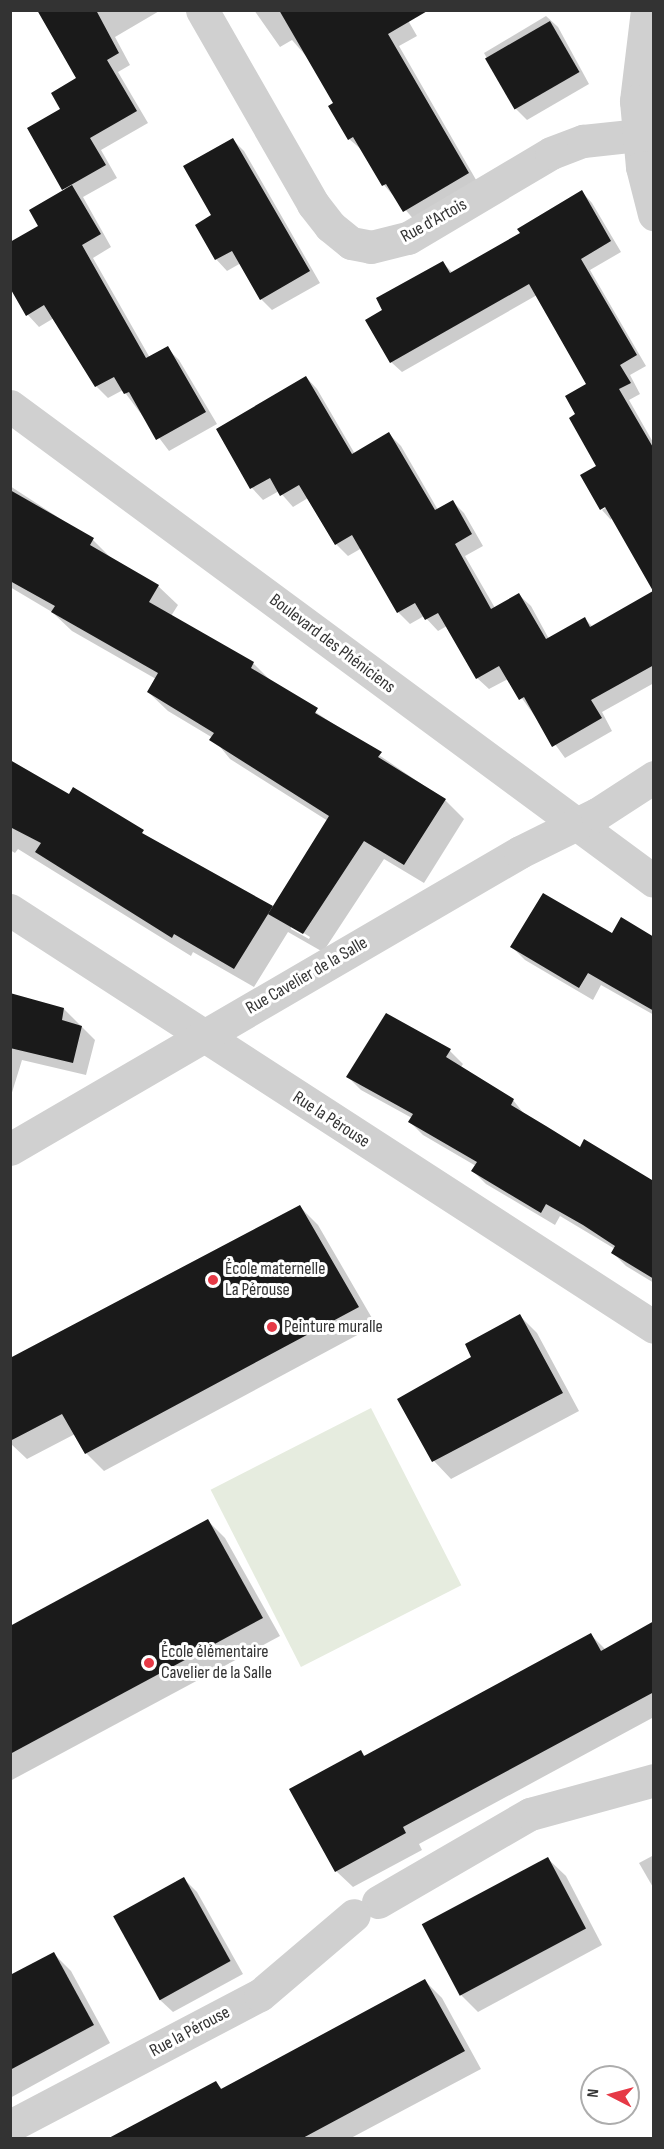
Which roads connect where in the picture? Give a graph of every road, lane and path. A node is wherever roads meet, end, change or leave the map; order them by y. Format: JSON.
{"nodes":[{"id":1,"x":202,"y":10,"type":"edge"},
{"id":2,"x":647,"y":10,"type":"edge"},
{"id":3,"x":638,"y":135,"type":"junction"},
{"id":4,"x":654,"y":214,"type":"edge"},
{"id":5,"x":10,"y":406,"type":"edge"},
{"id":6,"x":654,"y":777,"type":"edge"},
{"id":7,"x":574,"y":824,"type":"junction"},
{"id":8,"x":654,"y":881,"type":"edge"},
{"id":9,"x":10,"y":910,"type":"edge"},
{"id":10,"x":202,"y":1038,"type":"junction"},
{"id":11,"x":10,"y":1149,"type":"edge"},
{"id":12,"x":654,"y":1327,"type":"edge"},
{"id":13,"x":654,"y":1780,"type":"edge"},
{"id":14,"x":10,"y":2126,"type":"edge"}],
"edges":[{"from":1,"to":3,"type":"street","name":"Rue d'Artois"},
{"from":2,"to":3,"type":"street"},
{"from":3,"to":4,"type":"street"},
{"from":5,"to":7,"type":"street","name":"Boulevard des Phéniciens"},
{"from":6,"to":7,"type":"street","name":"Rue Cavelier de la Salle"},
{"from":7,"to":8,"type":"street","name":"Boulevard des Phéniciens"},
{"from":7,"to":10,"type":"street","name":"Rue Cavelier de la Salle"},
{"from":9,"to":10,"type":"street","name":"Rue la Pérouse"},
{"from":10,"to":11,"type":"street","name":"Rue Cavelier de la Salle"},
{"from":10,"to":12,"type":"street","name":"Rue la Pérouse"},
{"from":13,"to":14,"type":"street","name":"Rue la Pérouse"}]}
